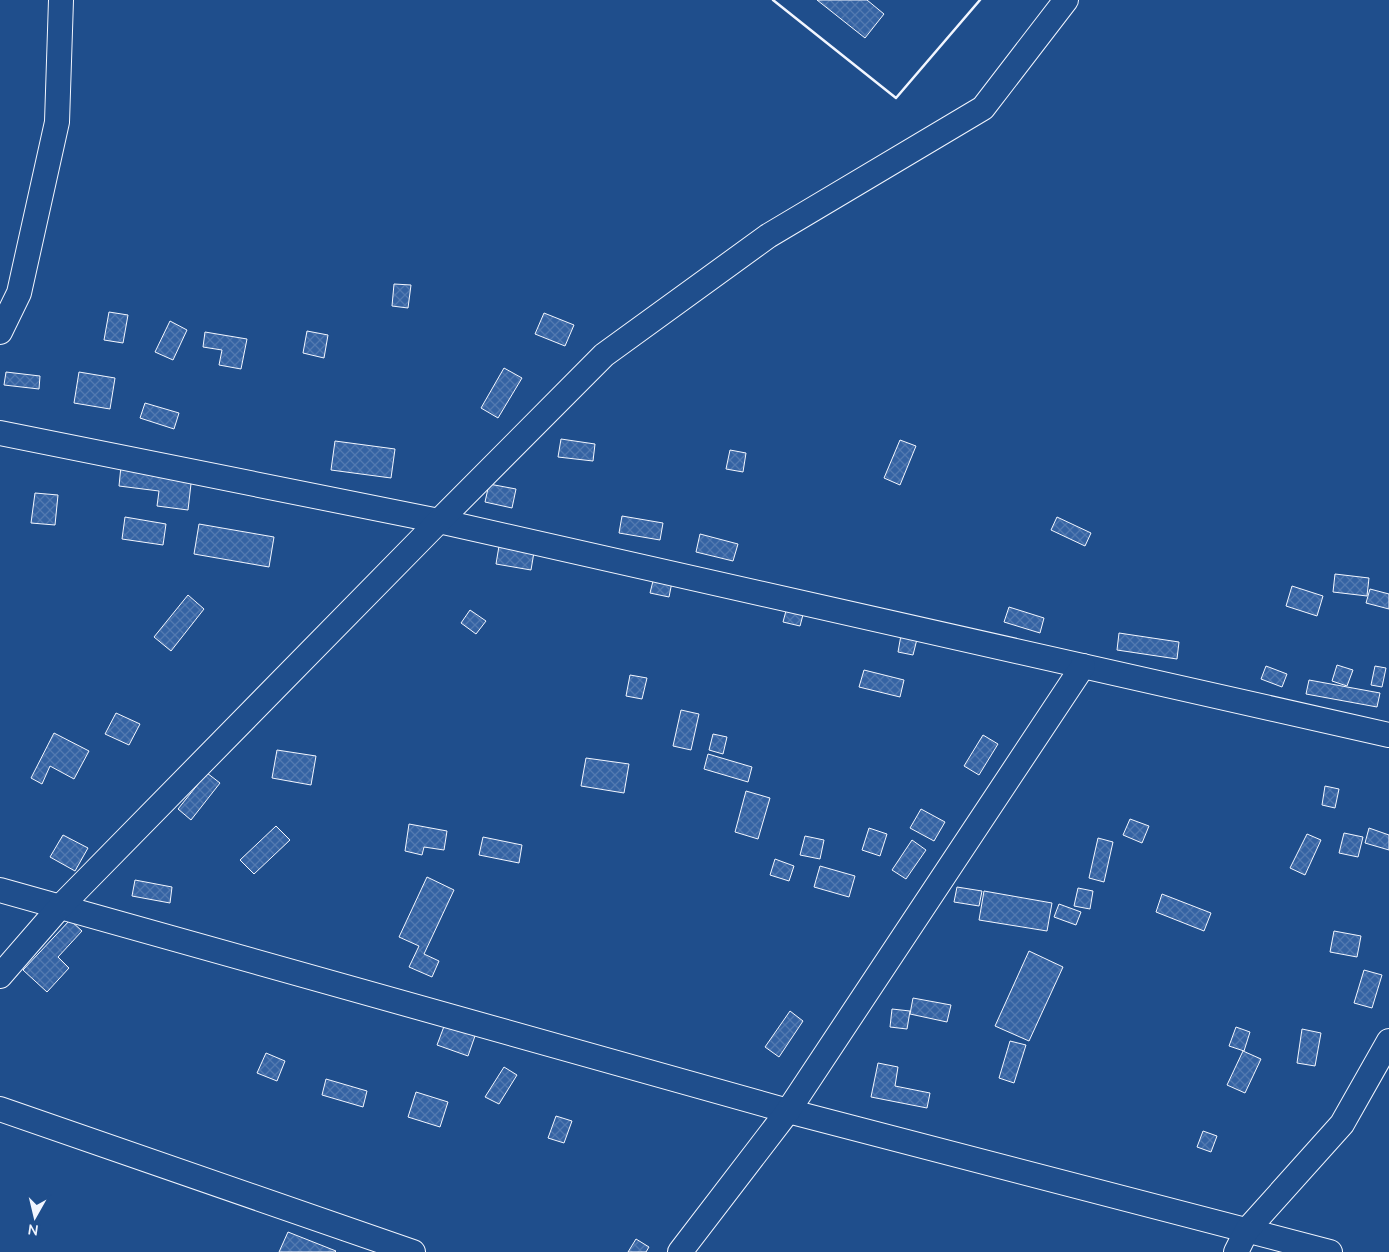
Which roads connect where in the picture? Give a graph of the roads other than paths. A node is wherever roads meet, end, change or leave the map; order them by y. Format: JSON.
{"nodes":[{"id":1,"x":61,"y":0,"type":"edge"},
{"id":2,"x":1066,"y":0,"type":"edge"},
{"id":3,"x":0,"y":332,"type":"edge"},
{"id":4,"x":0,"y":433,"type":"edge"},
{"id":5,"x":439,"y":521,"type":"junction"},
{"id":6,"x":1083,"y":666,"type":"junction"},
{"id":7,"x":1389,"y":735,"type":"edge"},
{"id":8,"x":0,"y":890,"type":"edge"},
{"id":9,"x":60,"y":908,"type":"junction"},
{"id":10,"x":0,"y":976,"type":"edge"},
{"id":11,"x":1389,"y":1041,"type":"edge"},
{"id":12,"x":0,"y":1109,"type":"edge"},
{"id":13,"x":788,"y":1112,"type":"junction"},
{"id":14,"x":1247,"y":1230,"type":"junction"},
{"id":15,"x":412,"y":1252,"type":"edge"},
{"id":16,"x":680,"y":1252,"type":"edge"},
{"id":17,"x":1236,"y":1252,"type":"edge"},
{"id":18,"x":1330,"y":1252,"type":"edge"}],
"edges":[{"from":1,"to":3,"type":"street"},
{"from":2,"to":5,"type":"street"},
{"from":4,"to":5,"type":"street"},
{"from":5,"to":6,"type":"street"},
{"from":5,"to":9,"type":"street"},
{"from":6,"to":7,"type":"street"},
{"from":6,"to":13,"type":"street"},
{"from":8,"to":9,"type":"street"},
{"from":9,"to":10,"type":"street"},
{"from":9,"to":13,"type":"street"},
{"from":11,"to":14,"type":"street"},
{"from":12,"to":15,"type":"street"},
{"from":13,"to":14,"type":"street"},
{"from":13,"to":16,"type":"street"},
{"from":14,"to":17,"type":"street"},
{"from":14,"to":18,"type":"street"}]}
